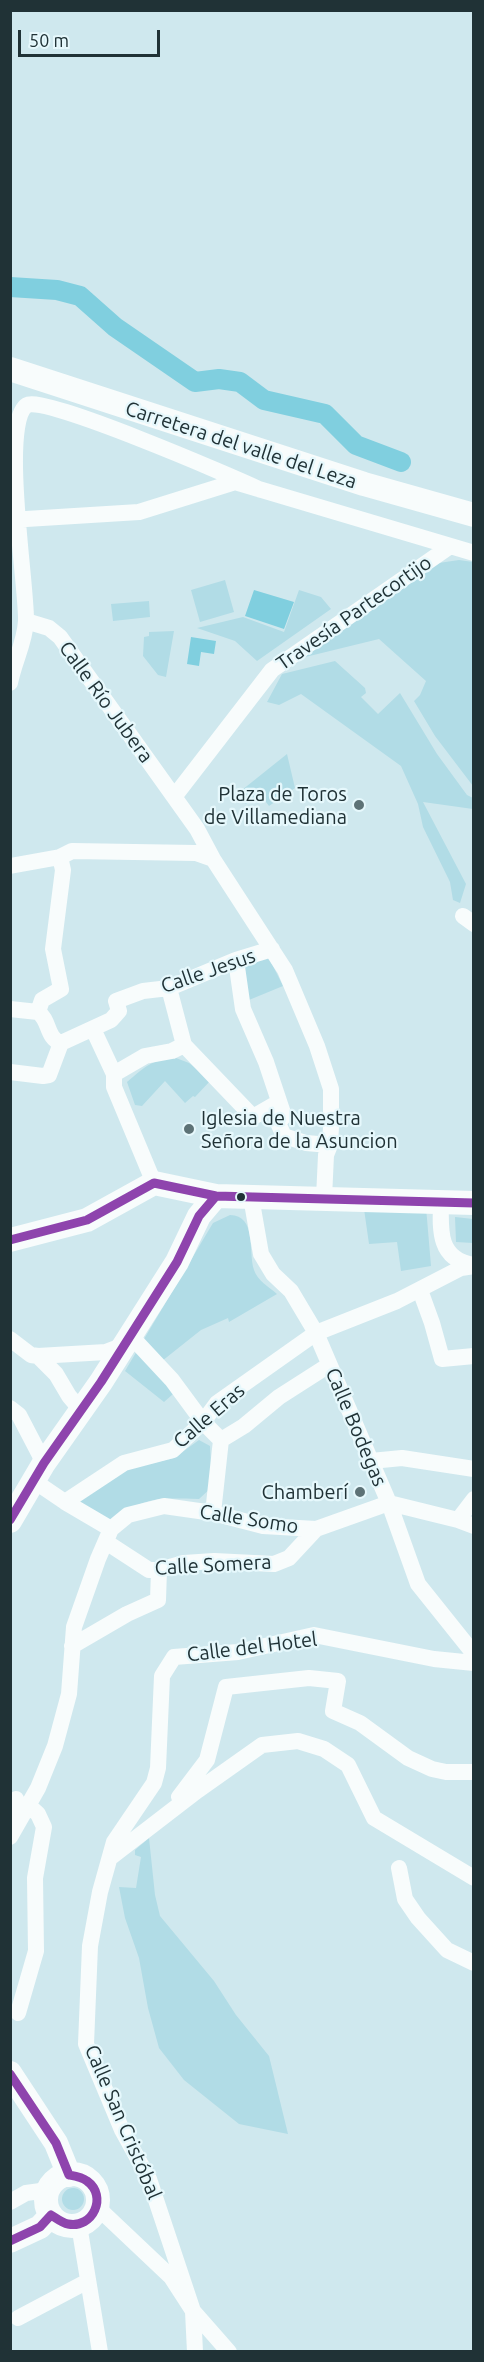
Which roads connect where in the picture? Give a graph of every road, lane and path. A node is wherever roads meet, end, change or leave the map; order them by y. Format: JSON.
{"nodes":[{"id":1,"x":10,"y":369,"type":"edge"},
{"id":2,"x":261,"y":490,"type":"junction"},
{"id":3,"x":474,"y":515,"type":"edge"},
{"id":4,"x":15,"y":520,"type":"edge"},
{"id":5,"x":449,"y":547,"type":"junction"},
{"id":6,"x":474,"y":553,"type":"edge"},
{"id":7,"x":26,"y":621,"type":"junction"},
{"id":8,"x":10,"y":683,"type":"edge"},
{"id":9,"x":174,"y":797,"type":"junction"},
{"id":10,"x":60,"y":857,"type":"junction"},
{"id":11,"x":213,"y":859,"type":"junction"},
{"id":12,"x":10,"y":866,"type":"edge"},
{"id":13,"x":272,"y":949,"type":"junction"},
{"id":14,"x":236,"y":960,"type":"junction"},
{"id":15,"x":169,"y":988,"type":"junction"},
{"id":16,"x":10,"y":1009,"type":"edge"},
{"id":17,"x":38,"y":1012,"type":"junction"},
{"id":18,"x":93,"y":1029,"type":"junction"},
{"id":19,"x":61,"y":1043,"type":"junction"},
{"id":20,"x":184,"y":1045,"type":"junction"},
{"id":21,"x":10,"y":1072,"type":"edge"},
{"id":22,"x":114,"y":1074,"type":"junction"},
{"id":23,"x":279,"y":1102,"type":"junction"},
{"id":24,"x":330,"y":1145,"type":"junction"},
{"id":25,"x":154,"y":1182,"type":"junction"},
{"id":26,"x":216,"y":1197,"type":"junction"},
{"id":27,"x":251,"y":1197,"type":"junction"},
{"id":28,"x":324,"y":1198,"type":"junction"},
{"id":29,"x":441,"y":1203,"type":"junction"},
{"id":30,"x":474,"y":1203,"type":"edge"},
{"id":31,"x":10,"y":1240,"type":"edge"},
{"id":32,"x":474,"y":1265,"type":"edge"},
{"id":33,"x":420,"y":1290,"type":"junction"},
{"id":34,"x":316,"y":1333,"type":"junction"},
{"id":35,"x":10,"y":1338,"type":"edge"},
{"id":36,"x":127,"y":1340,"type":"junction"},
{"id":37,"x":38,"y":1356,"type":"junction"},
{"id":38,"x":474,"y":1356,"type":"edge"},
{"id":39,"x":329,"y":1365,"type":"junction"},
{"id":40,"x":10,"y":1408,"type":"edge"},
{"id":41,"x":81,"y":1410,"type":"junction"},
{"id":42,"x":203,"y":1422,"type":"junction"},
{"id":43,"x":221,"y":1440,"type":"junction"},
{"id":44,"x":371,"y":1461,"type":"junction"},
{"id":45,"x":474,"y":1468,"type":"edge"},
{"id":46,"x":39,"y":1472,"type":"junction"},
{"id":47,"x":474,"y":1498,"type":"edge"},
{"id":48,"x":66,"y":1502,"type":"junction"},
{"id":49,"x":389,"y":1503,"type":"junction"},
{"id":50,"x":213,"y":1513,"type":"junction"},
{"id":51,"x":10,"y":1521,"type":"edge"},
{"id":52,"x":466,"y":1523,"type":"edge"},
{"id":53,"x":316,"y":1529,"type":"junction"},
{"id":54,"x":108,"y":1536,"type":"junction"},
{"id":55,"x":159,"y":1570,"type":"junction"},
{"id":56,"x":72,"y":1646,"type":"junction"},
{"id":57,"x":472,"y":1652,"type":"edge"},
{"id":58,"x":474,"y":1772,"type":"edge"},
{"id":59,"x":18,"y":1806,"type":"edge"},
{"id":60,"x":165,"y":1815,"type":"junction"},
{"id":61,"x":10,"y":1837,"type":"edge"},
{"id":62,"x":110,"y":1858,"type":"junction"},
{"id":63,"x":399,"y":1868,"type":"dead end"},
{"id":64,"x":474,"y":1878,"type":"edge"},
{"id":65,"x":474,"y":1963,"type":"edge"},
{"id":66,"x":18,"y":2013,"type":"dead end"},
{"id":67,"x":10,"y":2073,"type":"edge"},
{"id":68,"x":69,"y":2175,"type":"junction"},
{"id":69,"x":48,"y":2190,"type":"junction"},
{"id":70,"x":12,"y":2199,"type":"edge"},
{"id":71,"x":97,"y":2207,"type":"junction"},
{"id":72,"x":51,"y":2215,"type":"junction"},
{"id":73,"x":79,"y":2225,"type":"junction"},
{"id":74,"x":10,"y":2241,"type":"edge"},
{"id":75,"x":88,"y":2281,"type":"junction"},
{"id":76,"x":193,"y":2311,"type":"junction"},
{"id":77,"x":18,"y":2318,"type":"dead end"},
{"id":78,"x":100,"y":2352,"type":"edge"},
{"id":79,"x":195,"y":2352,"type":"edge"},
{"id":80,"x":230,"y":2352,"type":"edge"}],
"edges":[{"from":1,"to":3,"type":"main road","name":"Carretera del valle del Leza"},
{"from":2,"to":4,"type":"street"},
{"from":2,"to":4,"type":"street"},
{"from":2,"to":5,"type":"street"},
{"from":4,"to":7,"type":"street"},
{"from":5,"to":6,"type":"street"},
{"from":5,"to":9,"type":"street","name":"Travesía Partecortijo"},
{"from":7,"to":8,"type":"street"},
{"from":7,"to":9,"type":"street","name":"Calle Río Jubera"},
{"from":9,"to":11,"type":"street","name":"Calle Río Jubera"},
{"from":10,"to":11,"type":"street"},
{"from":10,"to":12,"type":"street"},
{"from":10,"to":17,"type":"street"},
{"from":11,"to":13,"type":"street","name":"Calle Río Jubera"},
{"from":13,"to":14,"type":"street","name":"Calle Jesus"},
{"from":13,"to":24,"type":"street","name":"Calle Río Jubera"},
{"from":14,"to":15,"type":"street","name":"Calle Jesus"},
{"from":14,"to":23,"type":"street"},
{"from":15,"to":18,"type":"street","name":"Calle Jesus"},
{"from":15,"to":20,"type":"street"},
{"from":16,"to":17,"type":"street"},
{"from":17,"to":19,"type":"street"},
{"from":18,"to":19,"type":"street","name":"Calle Jesus"},
{"from":18,"to":22,"type":"street"},
{"from":19,"to":21,"type":"street"},
{"from":20,"to":22,"type":"street"},
{"from":20,"to":23,"type":"street"},
{"from":22,"to":25,"type":"street"},
{"from":23,"to":24,"type":"street"},
{"from":24,"to":28,"type":"street","name":"Calle Río Jubera"},
{"from":25,"to":26,"type":"main road"},
{"from":25,"to":31,"type":"main road"},
{"from":26,"to":27,"type":"main road"},
{"from":26,"to":36,"type":"main road"},
{"from":27,"to":28,"type":"main road"},
{"from":27,"to":34,"type":"street","name":"Calle Bodegas"},
{"from":28,"to":29,"type":"main road"},
{"from":29,"to":30,"type":"main road"},
{"from":29,"to":32,"type":"street"},
{"from":32,"to":33,"type":"street","name":"Calle Eras"},
{"from":33,"to":34,"type":"street","name":"Calle Eras"},
{"from":33,"to":38,"type":"street"},
{"from":34,"to":39,"type":"street","name":"Calle Bodegas"},
{"from":34,"to":42,"type":"street","name":"Calle Eras"},
{"from":35,"to":37,"type":"street"},
{"from":36,"to":37,"type":"street"},
{"from":36,"to":41,"type":"main road"},
{"from":36,"to":42,"type":"street"},
{"from":37,"to":41,"type":"street"},
{"from":39,"to":43,"type":"street"},
{"from":39,"to":44,"type":"street","name":"Calle Bodegas"},
{"from":40,"to":46,"type":"street"},
{"from":41,"to":46,"type":"main road"},
{"from":42,"to":43,"type":"street"},
{"from":42,"to":48,"type":"street","name":"Calle Eras"},
{"from":43,"to":50,"type":"street"},
{"from":44,"to":45,"type":"street"},
{"from":44,"to":49,"type":"street","name":"Calle Bodegas"},
{"from":46,"to":48,"type":"street"},
{"from":46,"to":51,"type":"main road"},
{"from":47,"to":52,"type":"street"},
{"from":48,"to":54,"type":"street","name":"Calle Somera"},
{"from":49,"to":52,"type":"street"},
{"from":49,"to":53,"type":"street","name":"Calle Somo"},
{"from":49,"to":57,"type":"street","name":"Calle Bodegas"},
{"from":50,"to":53,"type":"street","name":"Calle Somo"},
{"from":50,"to":54,"type":"street","name":"Calle Somo"},
{"from":53,"to":55,"type":"street","name":"Calle Somera"},
{"from":54,"to":55,"type":"street","name":"Calle Somera"},
{"from":54,"to":56,"type":"street"},
{"from":55,"to":56,"type":"street"},
{"from":56,"to":59,"type":"street"},
{"from":57,"to":62,"type":"street","name":"Calle del Hotel"},
{"from":58,"to":60,"type":"street"},
{"from":59,"to":61,"type":"street"},
{"from":59,"to":66,"type":"street"},
{"from":60,"to":62,"type":"street"},
{"from":60,"to":64,"type":"street"},
{"from":62,"to":76,"type":"street","name":"Calle San Cristóbal"},
{"from":63,"to":65,"type":"street"},
{"from":67,"to":68,"type":"main road"},
{"from":68,"to":69,"type":"main road"},
{"from":68,"to":71,"type":"main road"},
{"from":69,"to":70,"type":"street"},
{"from":69,"to":72,"type":"main road"},
{"from":71,"to":73,"type":"main road"},
{"from":71,"to":76,"type":"street"},
{"from":72,"to":73,"type":"main road"},
{"from":72,"to":74,"type":"main road"},
{"from":73,"to":75,"type":"street"},
{"from":75,"to":77,"type":"street"},
{"from":75,"to":78,"type":"street"},
{"from":76,"to":79,"type":"street"},
{"from":76,"to":80,"type":"street"}]}
